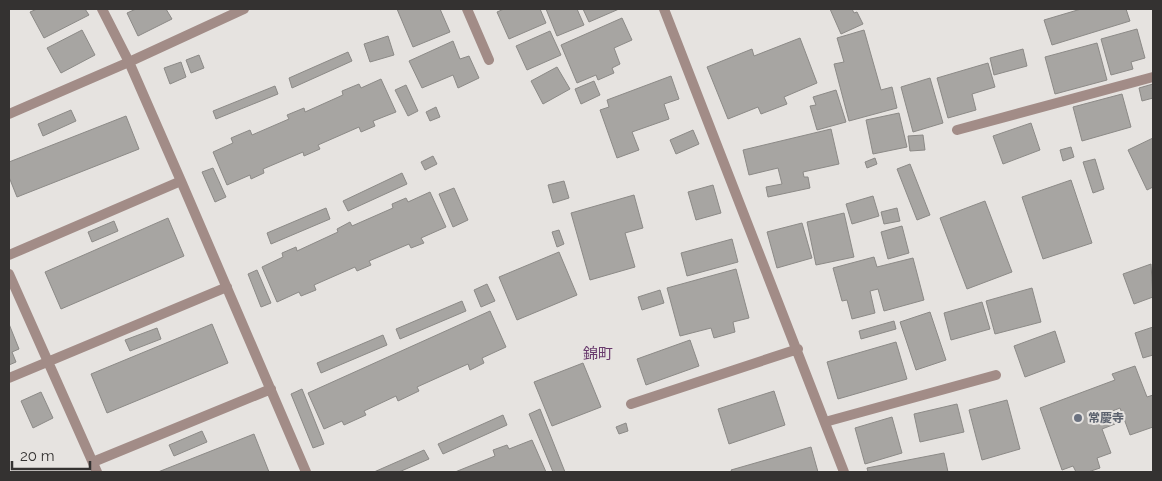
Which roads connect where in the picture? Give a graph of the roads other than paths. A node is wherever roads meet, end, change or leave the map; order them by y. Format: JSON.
{"nodes":[{"id":1,"x":102,"y":9,"type":"edge"},
{"id":2,"x":244,"y":9,"type":"edge"},
{"id":3,"x":467,"y":9,"type":"edge"},
{"id":4,"x":664,"y":9,"type":"edge"},
{"id":5,"x":489,"y":60,"type":"dead end"},
{"id":6,"x":129,"y":62,"type":"junction"},
{"id":7,"x":1153,"y":77,"type":"edge"},
{"id":8,"x":9,"y":114,"type":"edge"},
{"id":9,"x":957,"y":130,"type":"dead end"},
{"id":10,"x":182,"y":181,"type":"junction"},
{"id":11,"x":9,"y":255,"type":"edge"},
{"id":12,"x":9,"y":274,"type":"edge"},
{"id":13,"x":227,"y":287,"type":"junction"},
{"id":14,"x":798,"y":350,"type":"junction"},
{"id":15,"x":48,"y":361,"type":"junction"},
{"id":16,"x":996,"y":375,"type":"dead end"},
{"id":17,"x":9,"y":378,"type":"edge"},
{"id":18,"x":271,"y":389,"type":"junction"},
{"id":19,"x":631,"y":404,"type":"dead end"},
{"id":20,"x":825,"y":422,"type":"junction"},
{"id":21,"x":93,"y":462,"type":"junction"},
{"id":22,"x":97,"y":472,"type":"edge"},
{"id":23,"x":306,"y":472,"type":"edge"},
{"id":24,"x":844,"y":472,"type":"edge"}],
"edges":[{"from":1,"to":6,"type":"street"},
{"from":2,"to":6,"type":"street"},
{"from":3,"to":5,"type":"street"},
{"from":4,"to":14,"type":"street"},
{"from":6,"to":8,"type":"street"},
{"from":6,"to":10,"type":"street"},
{"from":7,"to":9,"type":"street"},
{"from":10,"to":11,"type":"street"},
{"from":10,"to":13,"type":"street"},
{"from":12,"to":15,"type":"street"},
{"from":13,"to":15,"type":"street"},
{"from":13,"to":18,"type":"street"},
{"from":14,"to":19,"type":"street"},
{"from":14,"to":20,"type":"street"},
{"from":15,"to":17,"type":"street"},
{"from":15,"to":21,"type":"street"},
{"from":16,"to":20,"type":"street"},
{"from":18,"to":21,"type":"street"},
{"from":18,"to":23,"type":"street"},
{"from":20,"to":24,"type":"street"},
{"from":21,"to":22,"type":"street"}]}
